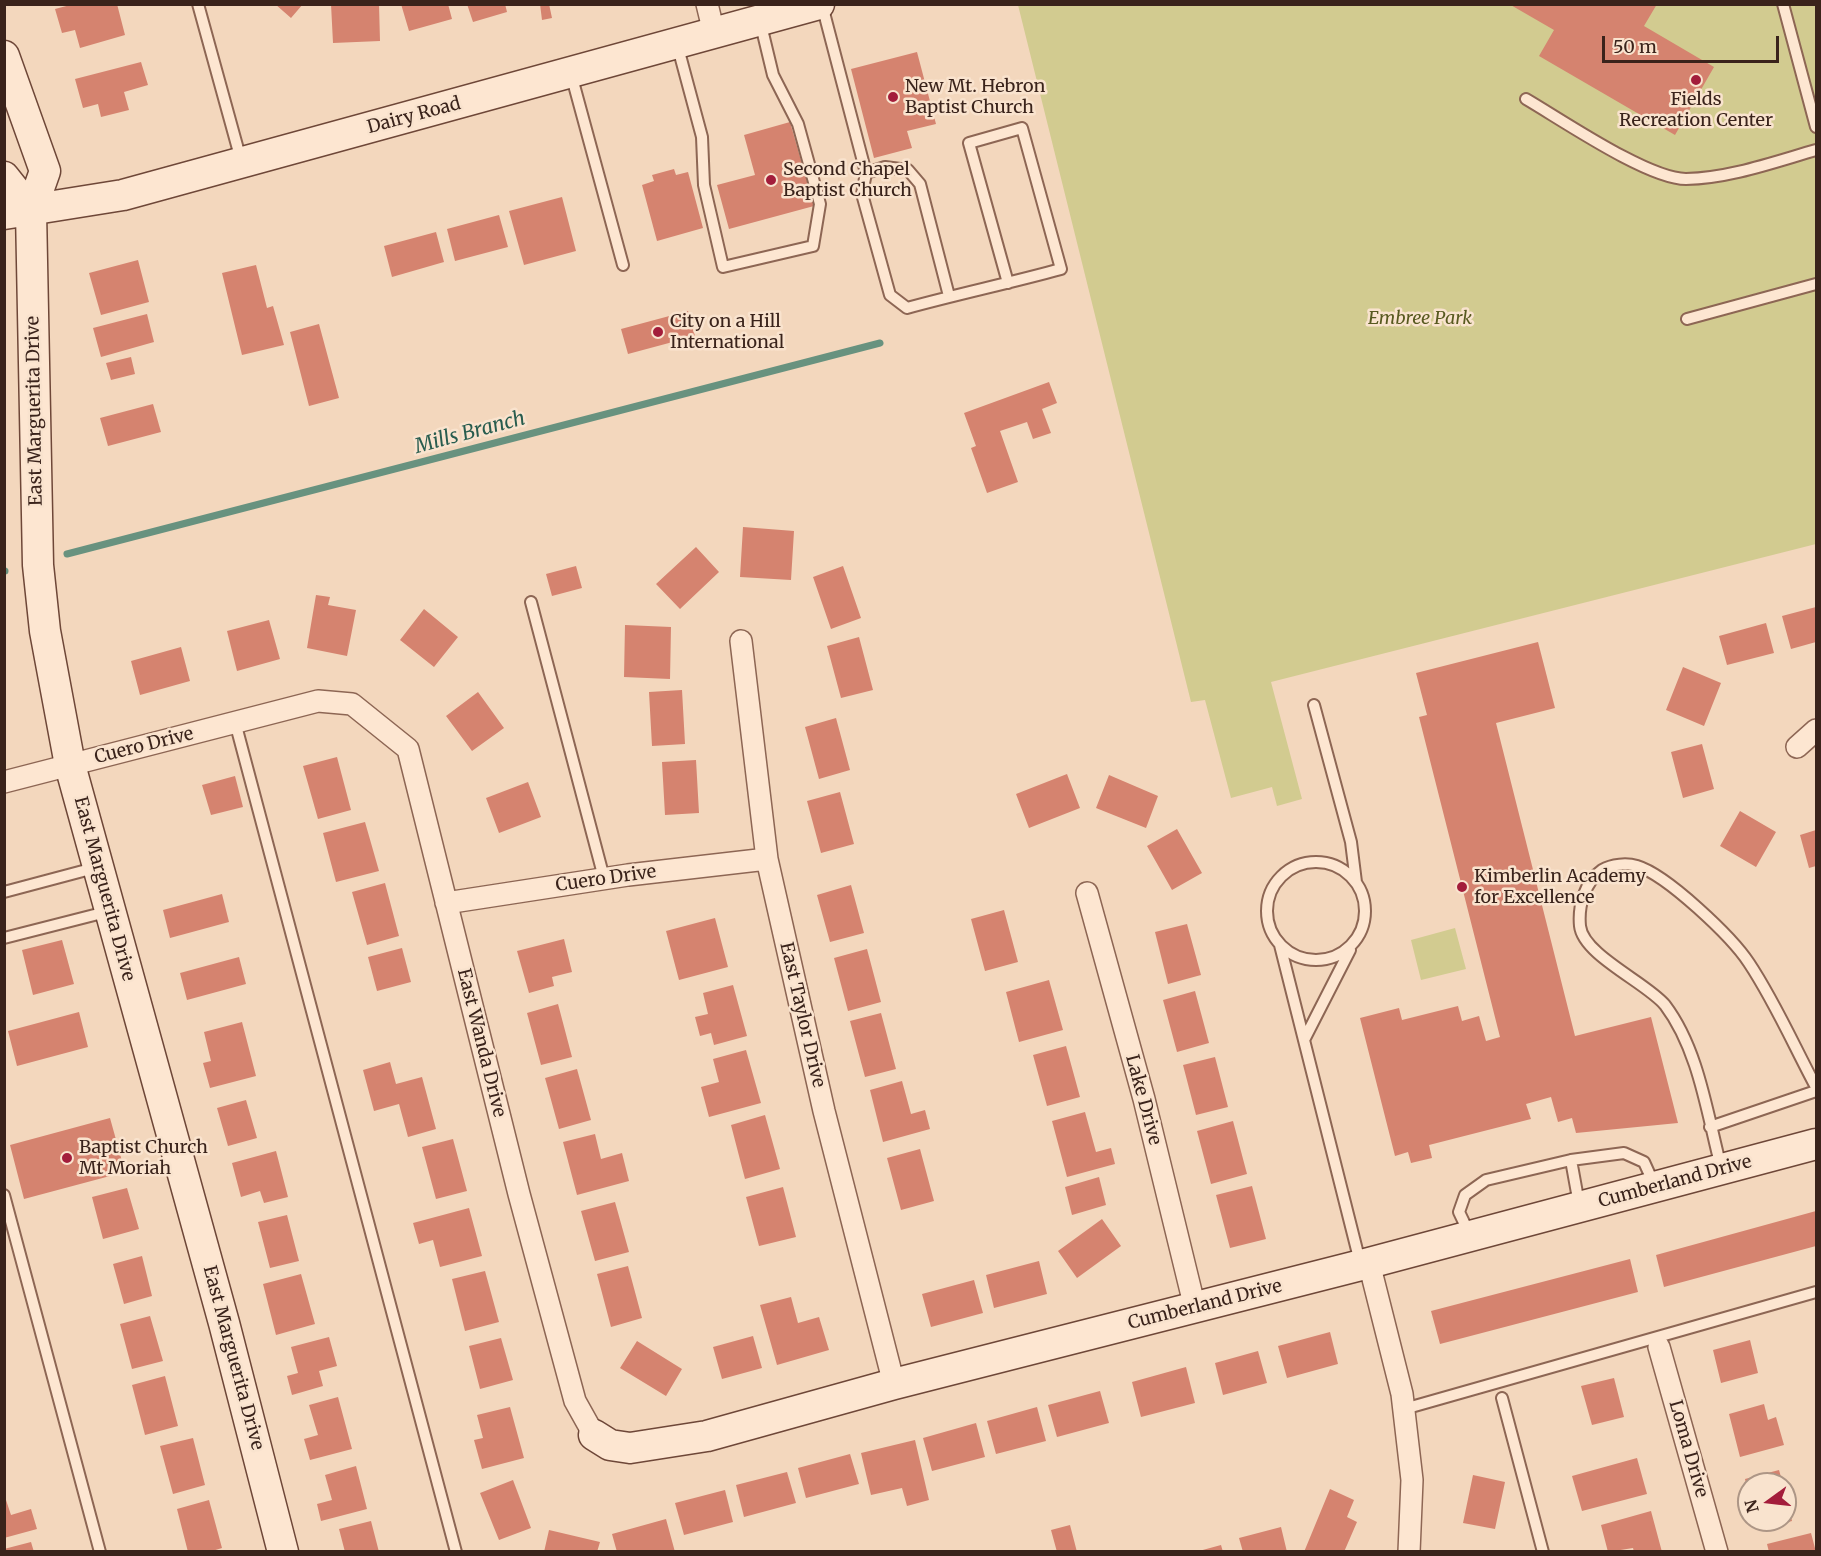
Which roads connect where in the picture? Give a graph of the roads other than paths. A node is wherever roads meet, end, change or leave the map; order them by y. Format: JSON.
{"nodes":[{"id":1,"x":198,"y":4,"type":"edge"},
{"id":2,"x":707,"y":4,"type":"edge"},
{"id":3,"x":821,"y":4,"type":"edge"},
{"id":4,"x":1783,"y":4,"type":"edge"},
{"id":5,"x":760,"y":21,"type":"junction"},
{"id":6,"x":714,"y":33,"type":"junction"},
{"id":7,"x":677,"y":44,"type":"junction"},
{"id":8,"x":4,"y":56,"type":"edge"},
{"id":9,"x":570,"y":73,"type":"junction"},
{"id":10,"x":1526,"y":99,"type":"dead end"},
{"id":11,"x":1816,"y":127,"type":"edge"},
{"id":12,"x":1816,"y":150,"type":"edge"},
{"id":13,"x":242,"y":163,"type":"junction"},
{"id":14,"x":866,"y":173,"type":"junction"},
{"id":15,"x":4,"y":177,"type":"edge"},
{"id":16,"x":18,"y":212,"type":"edge"},
{"id":17,"x":623,"y":265,"type":"dead end"},
{"id":18,"x":1008,"y":283,"type":"junction"},
{"id":19,"x":1816,"y":284,"type":"edge"},
{"id":20,"x":949,"y":296,"type":"junction"},
{"id":21,"x":1688,"y":319,"type":"dead end"},
{"id":22,"x":531,"y":602,"type":"dead end"},
{"id":23,"x":741,"y":641,"type":"dead end"},
{"id":24,"x":318,"y":701,"type":"joint"},
{"id":25,"x":1314,"y":705,"type":"dead end"},
{"id":26,"x":235,"y":722,"type":"junction"},
{"id":27,"x":1816,"y":730,"type":"edge"},
{"id":28,"x":1797,"y":747,"type":"dead end"},
{"id":29,"x":70,"y":765,"type":"junction"},
{"id":30,"x":4,"y":782,"type":"edge"},
{"id":31,"x":767,"y":859,"type":"junction"},
{"id":32,"x":98,"y":867,"type":"junction"},
{"id":33,"x":604,"y":878,"type":"junction"},
{"id":34,"x":1356,"y":882,"type":"junction"},
{"id":35,"x":4,"y":892,"type":"edge"},
{"id":36,"x":1087,"y":893,"type":"dead end"},
{"id":37,"x":446,"y":903,"type":"junction"},
{"id":38,"x":110,"y":911,"type":"junction"},
{"id":39,"x":4,"y":938,"type":"edge"},
{"id":40,"x":1353,"y":944,"type":"junction"},
{"id":41,"x":1280,"y":945,"type":"junction"},
{"id":42,"x":1304,"y":1040,"type":"junction"},
{"id":43,"x":1816,"y":1089,"type":"edge"},
{"id":44,"x":1710,"y":1127,"type":"junction"},
{"id":45,"x":1816,"y":1144,"type":"edge"},
{"id":46,"x":1571,"y":1160,"type":"junction"},
{"id":47,"x":1721,"y":1168,"type":"junction"},
{"id":48,"x":1655,"y":1187,"type":"junction"},
{"id":49,"x":4,"y":1195,"type":"edge"},
{"id":50,"x":1580,"y":1207,"type":"junction"},
{"id":51,"x":1471,"y":1236,"type":"junction"},
{"id":52,"x":1365,"y":1264,"type":"junction"},
{"id":53,"x":1816,"y":1292,"type":"edge"},
{"id":54,"x":1195,"y":1308,"type":"junction"},
{"id":55,"x":1659,"y":1347,"type":"dead end"},
{"id":56,"x":894,"y":1384,"type":"junction"},
{"id":57,"x":1502,"y":1398,"type":"dead end"},
{"id":58,"x":1404,"y":1409,"type":"junction"},
{"id":59,"x":594,"y":1434,"type":"joint"},
{"id":60,"x":100,"y":1551,"type":"edge"},
{"id":61,"x":283,"y":1551,"type":"edge"},
{"id":62,"x":456,"y":1551,"type":"edge"},
{"id":63,"x":1409,"y":1551,"type":"edge"},
{"id":64,"x":1543,"y":1551,"type":"edge"},
{"id":65,"x":1717,"y":1551,"type":"edge"}],
"edges":[{"from":1,"to":13,"type":"lane"},
{"from":2,"to":6,"type":"street"},
{"from":3,"to":5,"type":"street","name":"Dairy Road"},
{"from":3,"to":14,"type":"lane"},
{"from":4,"to":11,"type":"lane"},
{"from":5,"to":6,"type":"street","name":"Dairy Road"},
{"from":5,"to":7,"type":"lane"},
{"from":6,"to":7,"type":"street","name":"Dairy Road"},
{"from":7,"to":9,"type":"street","name":"Dairy Road"},
{"from":8,"to":16,"type":"street"},
{"from":9,"to":13,"type":"street","name":"Dairy Road"},
{"from":9,"to":17,"type":"lane"},
{"from":10,"to":12,"type":"lane"},
{"from":13,"to":16,"type":"street","name":"Dairy Road"},
{"from":14,"to":20,"type":"lane"},
{"from":14,"to":20,"type":"lane"},
{"from":15,"to":16,"type":"street"},
{"from":16,"to":29,"type":"street","name":"East Marguerita Drive"},
{"from":18,"to":18,"type":"lane"},
{"from":18,"to":20,"type":"lane"},
{"from":19,"to":21,"type":"lane"},
{"from":22,"to":33,"type":"lane"},
{"from":23,"to":31,"type":"street","name":"East Taylor Drive"},
{"from":24,"to":26,"type":"street","name":"Cuero Drive"},
{"from":24,"to":37,"type":"street","name":"East Wanda Drive"},
{"from":25,"to":34,"type":"lane"},
{"from":26,"to":29,"type":"street","name":"Cuero Drive"},
{"from":26,"to":62,"type":"lane"},
{"from":27,"to":28,"type":"street"},
{"from":29,"to":30,"type":"street","name":"Cuero Drive"},
{"from":29,"to":32,"type":"street","name":"East Marguerita Drive"},
{"from":31,"to":33,"type":"street","name":"Cuero Drive"},
{"from":31,"to":56,"type":"street","name":"East Taylor Drive"},
{"from":32,"to":35,"type":"lane"},
{"from":32,"to":38,"type":"street","name":"East Marguerita Drive"},
{"from":33,"to":37,"type":"street","name":"Cuero Drive"},
{"from":34,"to":40,"type":"lane"},
{"from":34,"to":41,"type":"lane"},
{"from":36,"to":54,"type":"street","name":"Lake Drive"},
{"from":37,"to":59,"type":"street","name":"East Wanda Drive"},
{"from":38,"to":39,"type":"lane"},
{"from":38,"to":61,"type":"street","name":"East Marguerita Drive"},
{"from":40,"to":41,"type":"lane"},
{"from":40,"to":42,"type":"lane"},
{"from":41,"to":42,"type":"lane"},
{"from":42,"to":52,"type":"lane"},
{"from":43,"to":44,"type":"lane"},
{"from":43,"to":44,"type":"lane"},
{"from":44,"to":47,"type":"lane"},
{"from":45,"to":47,"type":"street","name":"Cumberland Drive"},
{"from":46,"to":48,"type":"lane"},
{"from":46,"to":50,"type":"lane"},
{"from":46,"to":51,"type":"lane"},
{"from":47,"to":48,"type":"street","name":"Cumberland Drive"},
{"from":48,"to":50,"type":"street","name":"Cumberland Drive"},
{"from":49,"to":60,"type":"lane"},
{"from":50,"to":51,"type":"street","name":"Cumberland Drive"},
{"from":51,"to":52,"type":"street","name":"Cumberland Drive"},
{"from":52,"to":54,"type":"street","name":"Cumberland Drive"},
{"from":52,"to":58,"type":"street"},
{"from":53,"to":58,"type":"lane"},
{"from":54,"to":56,"type":"street","name":"Cumberland Drive"},
{"from":55,"to":65,"type":"street","name":"Loma Drive"},
{"from":56,"to":59,"type":"street","name":"Cumberland Drive"},
{"from":57,"to":64,"type":"lane"},
{"from":58,"to":63,"type":"street"}]}
